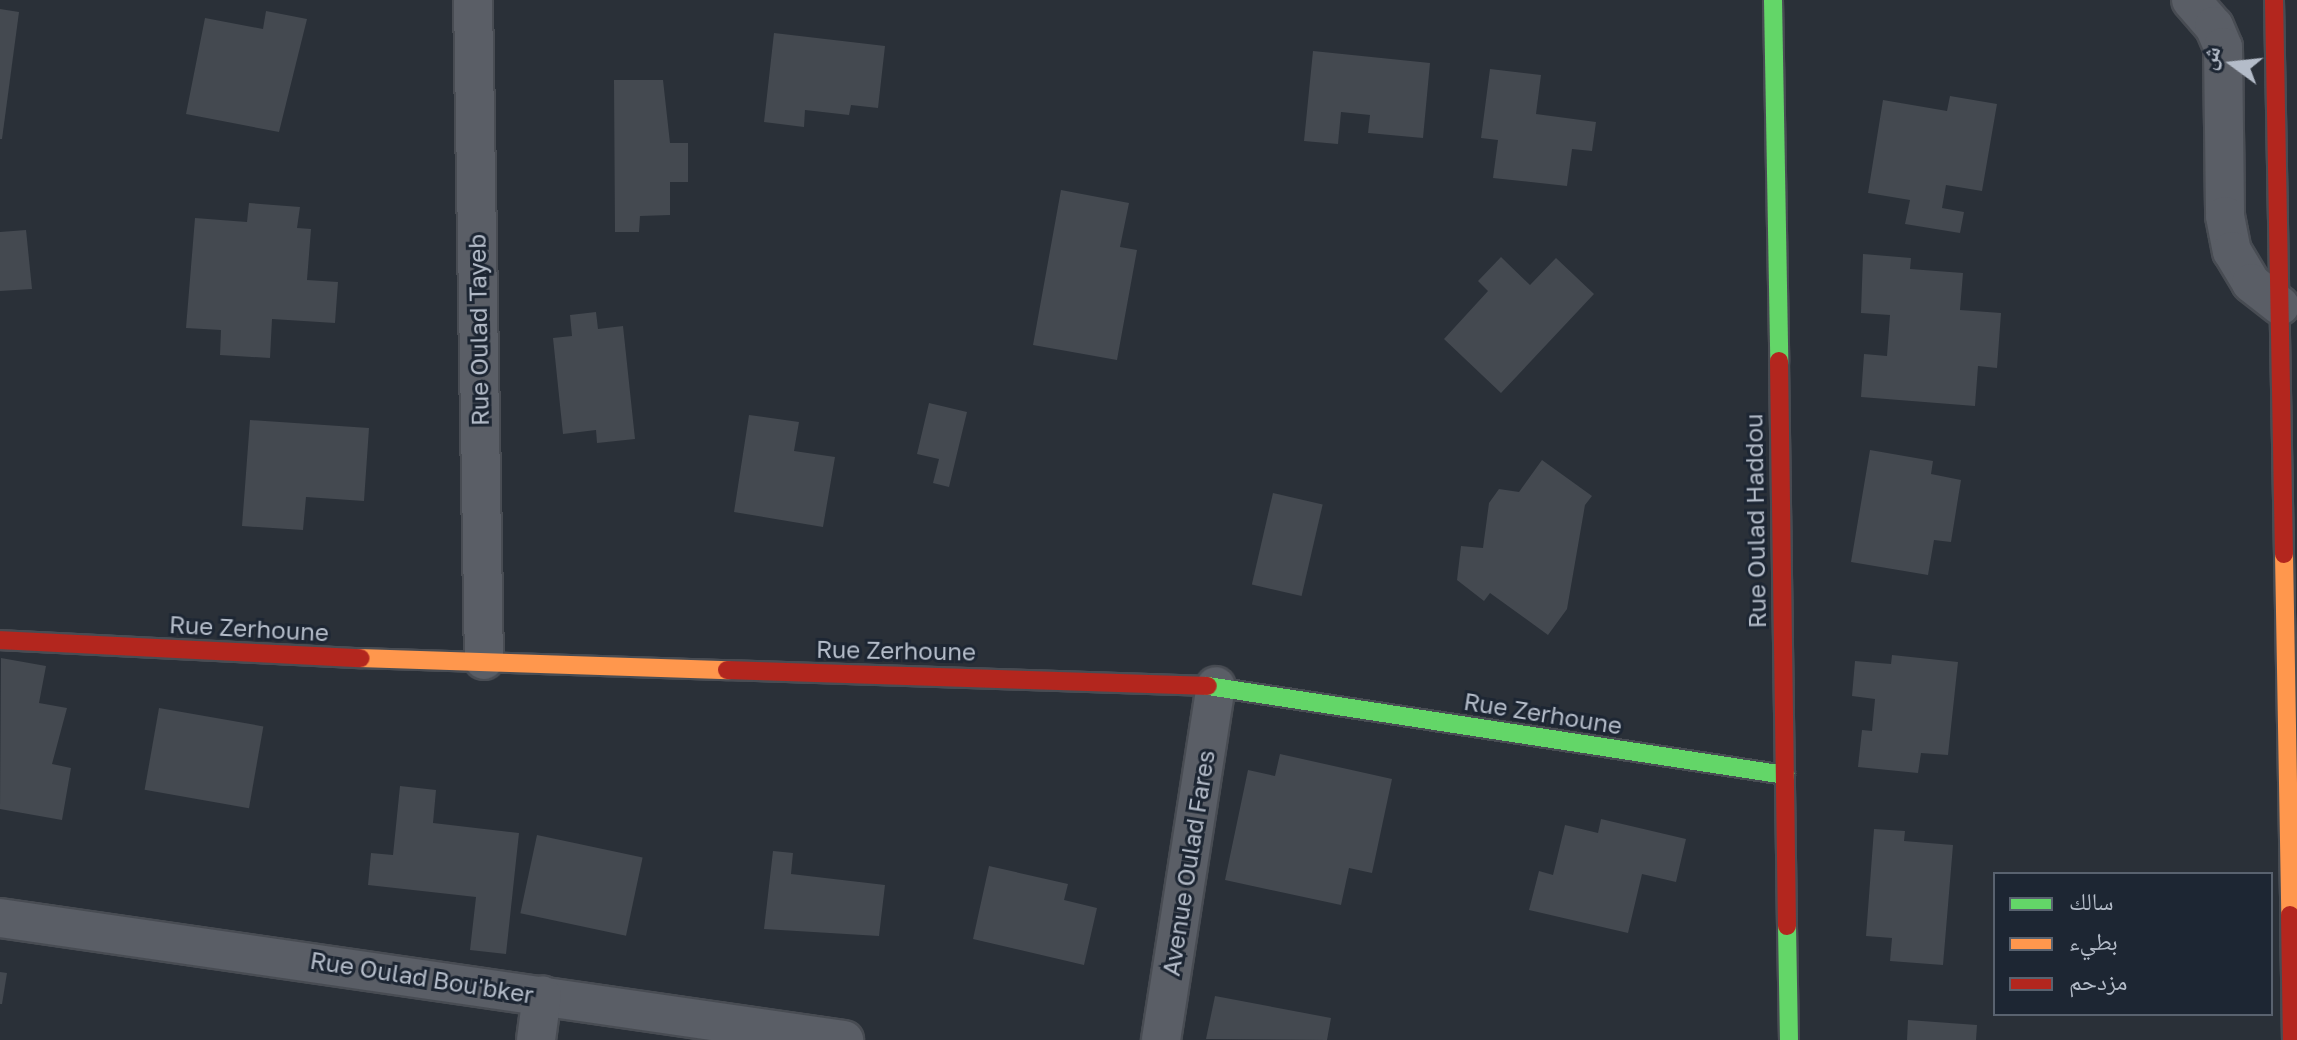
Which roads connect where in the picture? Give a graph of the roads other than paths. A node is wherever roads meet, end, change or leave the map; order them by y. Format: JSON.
{"nodes":[{"id":1,"x":473,"y":0,"type":"edge"},
{"id":2,"x":1773,"y":0,"type":"edge"},
{"id":3,"x":2191,"y":0,"type":"edge"},
{"id":4,"x":2274,"y":0,"type":"edge"},
{"id":5,"x":2280,"y":306,"type":"junction"},
{"id":6,"x":0,"y":640,"type":"edge"},
{"id":7,"x":484,"y":660,"type":"junction"},
{"id":8,"x":1216,"y":686,"type":"junction"},
{"id":9,"x":1785,"y":775,"type":"junction"},
{"id":10,"x":0,"y":918,"type":"edge"},
{"id":11,"x":542,"y":995,"type":"junction"},
{"id":12,"x":536,"y":1040,"type":"edge"},
{"id":13,"x":844,"y":1040,"type":"edge"},
{"id":14,"x":1161,"y":1040,"type":"edge"},
{"id":15,"x":1789,"y":1040,"type":"edge"},
{"id":16,"x":2292,"y":1040,"type":"edge"}],
"edges":[{"from":1,"to":7,"type":"street","name":"Rue Oulad Tayeb"},
{"from":2,"to":9,"type":"main road","name":"Rue Oulad Haddou"},
{"from":3,"to":5,"type":"street"},
{"from":4,"to":5,"type":"main road"},
{"from":5,"to":16,"type":"main road"},
{"from":6,"to":7,"type":"main road","name":"Rue Zerhoune"},
{"from":7,"to":8,"type":"main road","name":"Rue Zerhoune"},
{"from":8,"to":9,"type":"main road","name":"Rue Zerhoune"},
{"from":8,"to":14,"type":"street","name":"Avenue Oulad Fares"},
{"from":9,"to":15,"type":"main road","name":"Rue Oulad Haddou"},
{"from":10,"to":11,"type":"street","name":"Rue Oulad Bou'bker"},
{"from":11,"to":12,"type":"street"},
{"from":11,"to":13,"type":"street","name":"Rue Oulad Bou'bker"}]}
